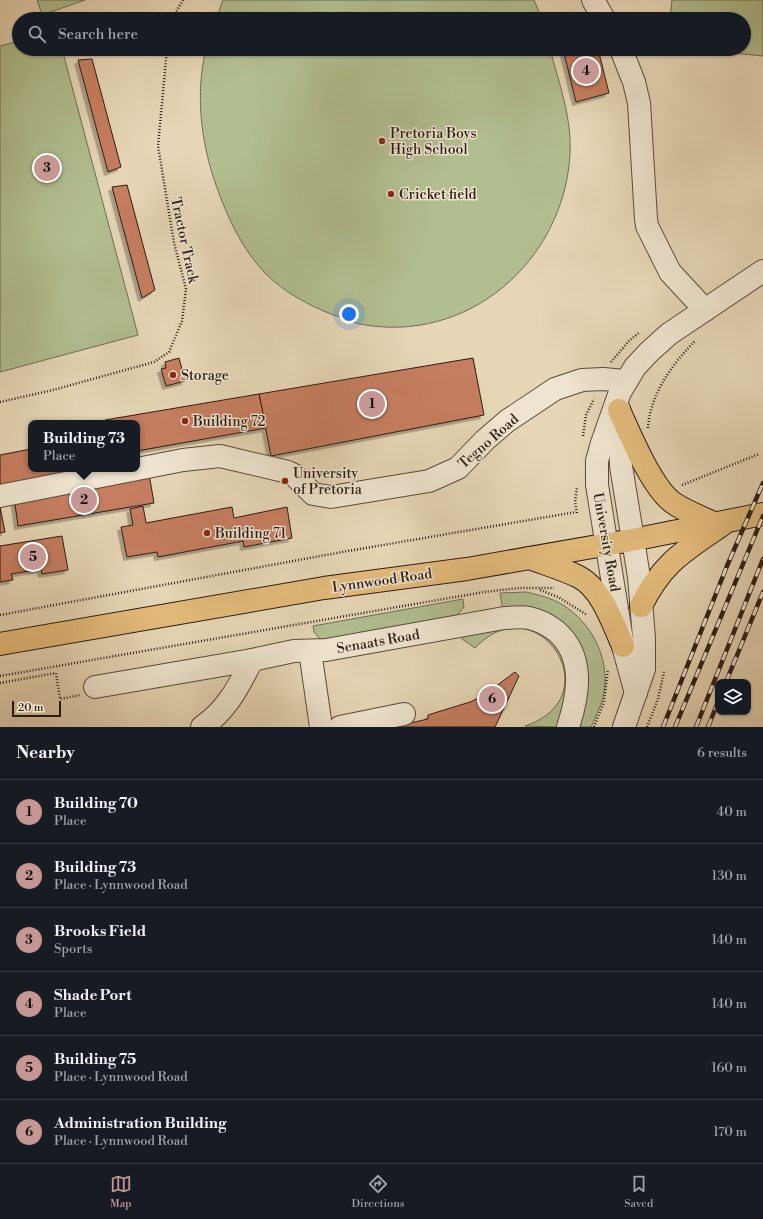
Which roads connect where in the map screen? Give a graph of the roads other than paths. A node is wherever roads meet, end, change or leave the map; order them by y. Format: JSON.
{"nodes":[{"id":1,"x":593,"y":0,"type":"edge"},
{"id":2,"x":600,"y":12,"type":"edge"},
{"id":3,"x":624,"y":56,"type":"edge"},
{"id":4,"x":763,"y":271,"type":"edge"},
{"id":5,"x":705,"y":310,"type":"junction"},
{"id":6,"x":621,"y":394,"type":"junction"},
{"id":7,"x":140,"y":468,"type":"edge"},
{"id":8,"x":122,"y":472,"type":"edge"},
{"id":9,"x":0,"y":496,"type":"edge"},
{"id":10,"x":763,"y":514,"type":"edge"},
{"id":11,"x":723,"y":521,"type":"junction"},
{"id":12,"x":632,"y":540,"type":"junction"},
{"id":13,"x":607,"y":544,"type":"junction"},
{"id":14,"x":529,"y":558,"type":"junction"},
{"id":15,"x":641,"y":606,"type":"junction"},
{"id":16,"x":0,"y":644,"type":"edge"},
{"id":17,"x":623,"y":646,"type":"junction"},
{"id":18,"x":310,"y":651,"type":"junction"},
{"id":19,"x":252,"y":660,"type":"junction"},
{"id":20,"x":94,"y":687,"type":"road end"},
{"id":21,"x":636,"y":693,"type":"junction"},
{"id":22,"x":404,"y":714,"type":"dead end"},
{"id":23,"x":202,"y":727,"type":"edge"},
{"id":24,"x":330,"y":727,"type":"edge"},
{"id":25,"x":568,"y":727,"type":"edge"},
{"id":26,"x":624,"y":727,"type":"edge"}],
"edges":[{"from":1,"to":2,"type":"street"},
{"from":3,"to":5,"type":"street"},
{"from":4,"to":5,"type":"street","name":"University Road"},
{"from":5,"to":6,"type":"street","name":"University Road"},
{"from":6,"to":7,"type":"street","name":"Tegno Road"},
{"from":6,"to":11,"type":"main road"},
{"from":6,"to":12,"type":"street","name":"University Road"},
{"from":6,"to":13,"type":"street","name":"University Road"},
{"from":8,"to":9,"type":"street","name":"Tegno Road"},
{"from":10,"to":11,"type":"main road","name":"Lynnwood Road"},
{"from":11,"to":12,"type":"main road","name":"Lynnwood Road"},
{"from":11,"to":15,"type":"main road"},
{"from":12,"to":13,"type":"main road","name":"Lynnwood Road"},
{"from":12,"to":15,"type":"street","name":"University Road"},
{"from":13,"to":14,"type":"main road","name":"Lynnwood Road"},
{"from":13,"to":17,"type":"street","name":"University Road"},
{"from":14,"to":16,"type":"main road","name":"Lynnwood Road"},
{"from":14,"to":17,"type":"main road"},
{"from":15,"to":21,"type":"street","name":"University Road"},
{"from":17,"to":21,"type":"street","name":"University Road"},
{"from":18,"to":19,"type":"street","name":"Senaats Road"},
{"from":18,"to":24,"type":"street"},
{"from":18,"to":25,"type":"street","name":"Senaats Road"},
{"from":19,"to":20,"type":"street","name":"Senaats Road"},
{"from":19,"to":23,"type":"street"},
{"from":21,"to":26,"type":"street","name":"University Road"},
{"from":22,"to":24,"type":"street"}]}
